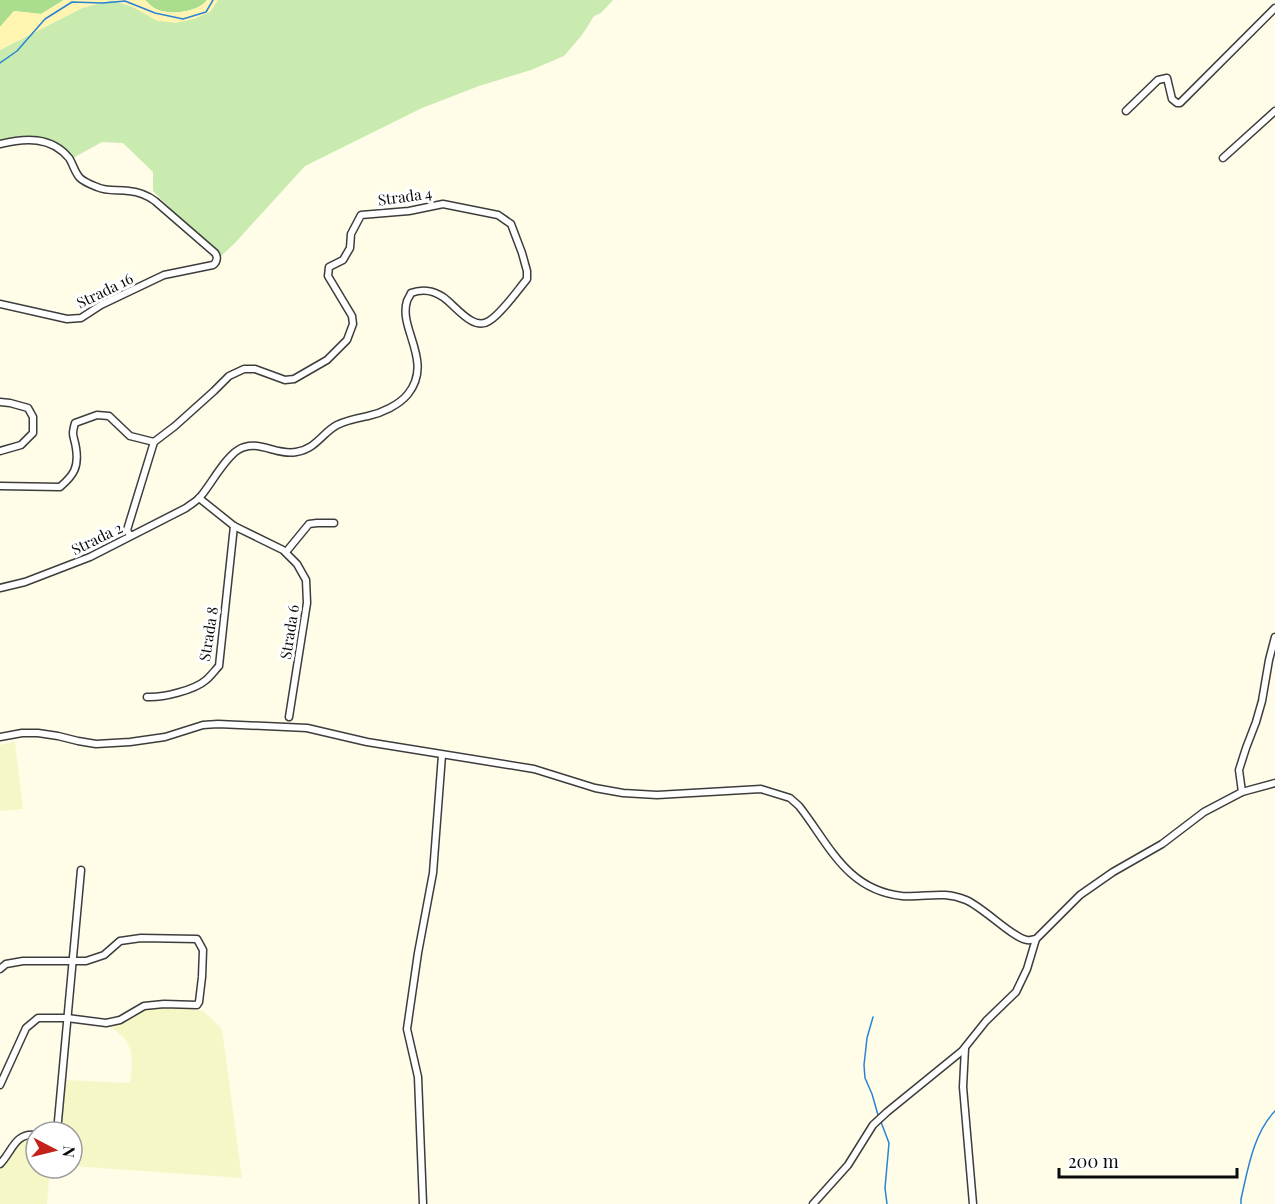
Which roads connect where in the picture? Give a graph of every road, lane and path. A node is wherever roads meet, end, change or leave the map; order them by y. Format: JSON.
{"nodes":[{"id":1,"x":1275,"y":8,"type":"edge"},
{"id":2,"x":1126,"y":111,"type":"dead end"},
{"id":3,"x":1275,"y":111,"type":"edge"},
{"id":4,"x":0,"y":144,"type":"edge"},
{"id":5,"x":1223,"y":158,"type":"dead end"},
{"id":6,"x":0,"y":304,"type":"edge"},
{"id":7,"x":0,"y":402,"type":"edge"},
{"id":8,"x":154,"y":442,"type":"junction"},
{"id":9,"x":0,"y":451,"type":"edge"},
{"id":10,"x":0,"y":486,"type":"edge"},
{"id":11,"x":199,"y":498,"type":"junction"},
{"id":12,"x":334,"y":523,"type":"dead end"},
{"id":13,"x":234,"y":526,"type":"junction"},
{"id":14,"x":130,"y":536,"type":"junction"},
{"id":15,"x":286,"y":552,"type":"junction"},
{"id":16,"x":0,"y":588,"type":"edge"},
{"id":17,"x":1275,"y":637,"type":"edge"},
{"id":18,"x":147,"y":697,"type":"dead end"},
{"id":19,"x":289,"y":717,"type":"dead end"},
{"id":20,"x":0,"y":737,"type":"edge"},
{"id":21,"x":442,"y":755,"type":"junction"},
{"id":22,"x":1275,"y":783,"type":"edge"},
{"id":23,"x":1242,"y":792,"type":"junction"},
{"id":24,"x":81,"y":870,"type":"dead end"},
{"id":25,"x":1036,"y":939,"type":"junction"},
{"id":26,"x":73,"y":960,"type":"junction"},
{"id":27,"x":0,"y":969,"type":"edge"},
{"id":28,"x":67,"y":1018,"type":"junction"},
{"id":29,"x":965,"y":1047,"type":"junction"},
{"id":30,"x":0,"y":1085,"type":"edge"},
{"id":31,"x":58,"y":1120,"type":"edge"},
{"id":32,"x":24,"y":1135,"type":"edge"},
{"id":33,"x":0,"y":1164,"type":"edge"},
{"id":34,"x":423,"y":1204,"type":"edge"},
{"id":35,"x":813,"y":1204,"type":"edge"},
{"id":36,"x":973,"y":1204,"type":"edge"}],
"edges":[{"from":1,"to":2,"type":"street"},
{"from":3,"to":5,"type":"street"},
{"from":4,"to":6,"type":"street","name":"Strada 16"},
{"from":7,"to":9,"type":"street"},
{"from":8,"to":10,"type":"street"},
{"from":8,"to":11,"type":"street","name":"Strada 4"},
{"from":8,"to":14,"type":"street"},
{"from":11,"to":13,"type":"street","name":"Strada 6"},
{"from":11,"to":14,"type":"street","name":"Strada 2"},
{"from":12,"to":15,"type":"street"},
{"from":13,"to":15,"type":"street","name":"Strada 6"},
{"from":13,"to":18,"type":"street","name":"Strada 8"},
{"from":14,"to":16,"type":"street","name":"Strada 2"},
{"from":15,"to":19,"type":"street","name":"Strada 6"},
{"from":17,"to":23,"type":"street"},
{"from":20,"to":21,"type":"street"},
{"from":21,"to":25,"type":"street"},
{"from":21,"to":34,"type":"street"},
{"from":22,"to":23,"type":"street"},
{"from":23,"to":25,"type":"street"},
{"from":24,"to":26,"type":"street"},
{"from":25,"to":29,"type":"street"},
{"from":26,"to":27,"type":"street"},
{"from":26,"to":28,"type":"street"},
{"from":26,"to":28,"type":"street"},
{"from":28,"to":30,"type":"street"},
{"from":28,"to":31,"type":"street"},
{"from":29,"to":35,"type":"street"},
{"from":29,"to":36,"type":"street"},
{"from":32,"to":33,"type":"street"}]}
